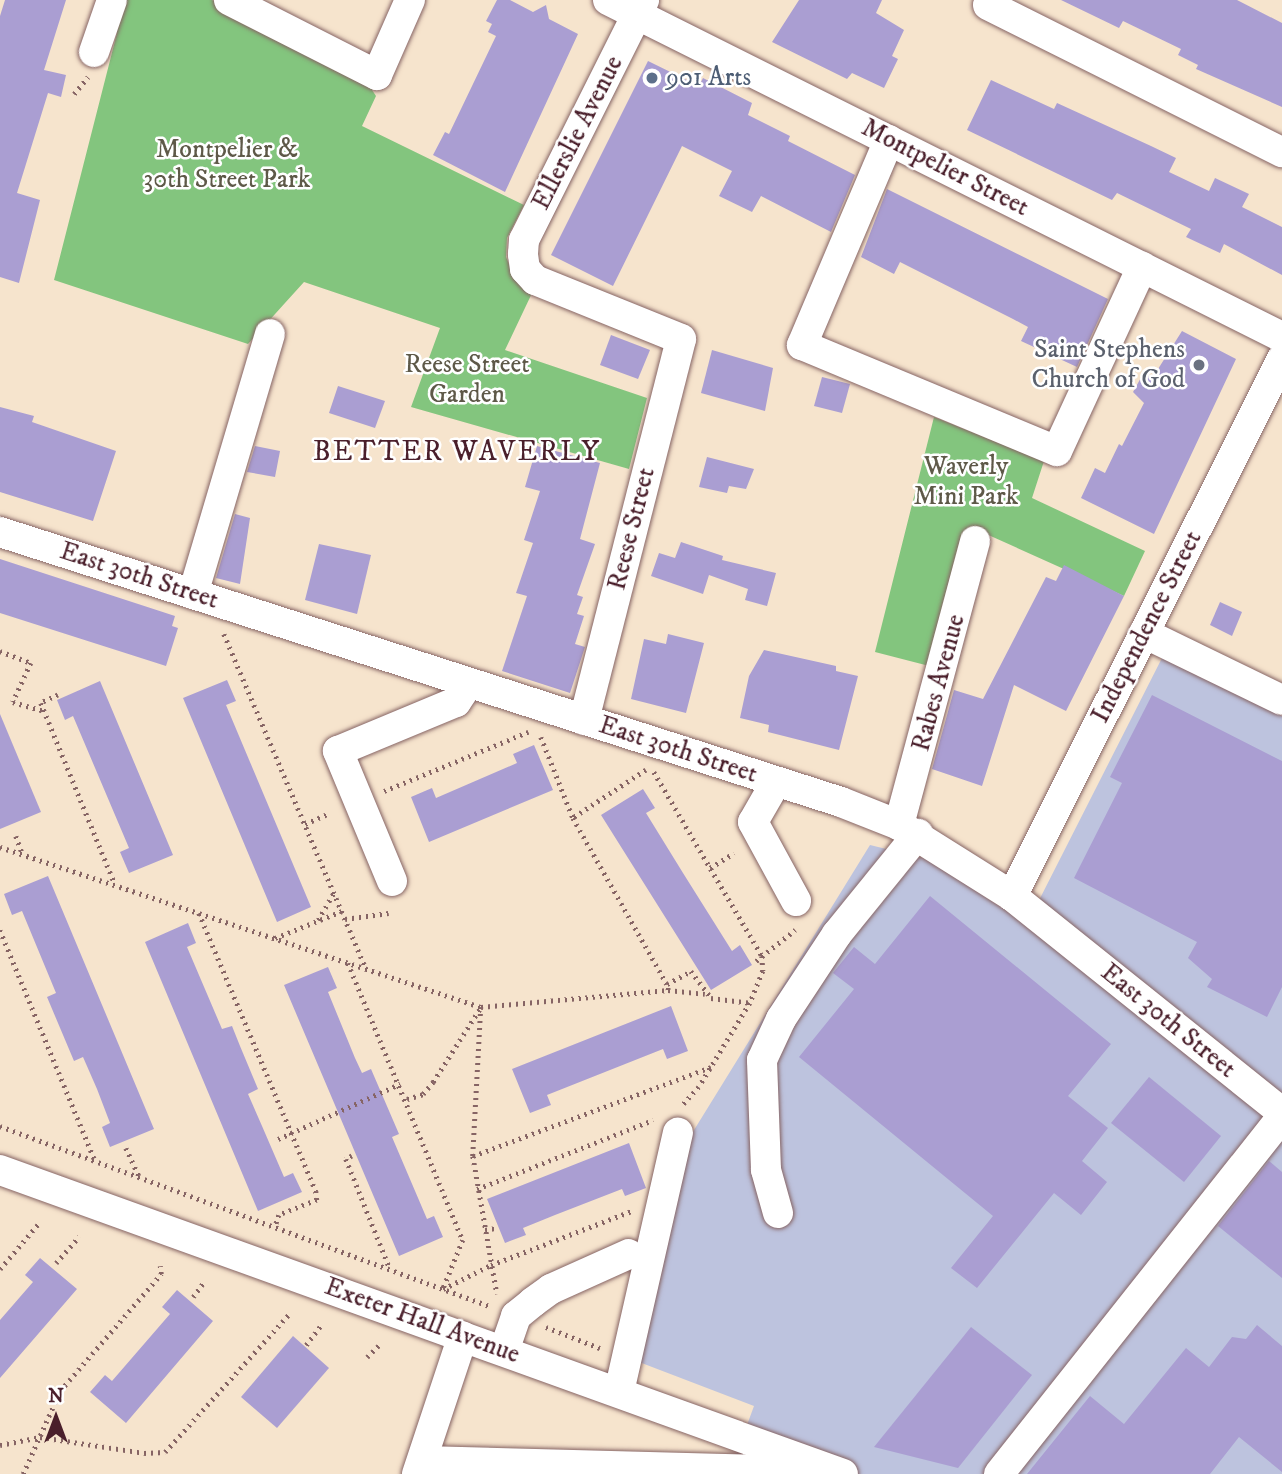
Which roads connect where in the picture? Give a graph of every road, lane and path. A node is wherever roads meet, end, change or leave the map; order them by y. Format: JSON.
{"nodes":[{"id":1,"x":112,"y":0,"type":"edge"},
{"id":2,"x":229,"y":0,"type":"edge"},
{"id":3,"x":410,"y":0,"type":"edge"},
{"id":4,"x":608,"y":0,"type":"edge"},
{"id":5,"x":988,"y":5,"type":"dead end"},
{"id":6,"x":641,"y":7,"type":"edge"},
{"id":7,"x":94,"y":52,"type":"dead end"},
{"id":8,"x":889,"y":140,"type":"junction"},
{"id":9,"x":1282,"y":152,"type":"edge"},
{"id":10,"x":1142,"y":267,"type":"junction"},
{"id":11,"x":270,"y":334,"type":"dead end"},
{"id":12,"x":1282,"y":337,"type":"edge"},
{"id":13,"x":681,"y":339,"type":"joint"},
{"id":14,"x":1282,"y":359,"type":"edge"},
{"id":15,"x":0,"y":532,"type":"edge"},
{"id":16,"x":975,"y":541,"type":"dead end"},
{"id":17,"x":193,"y":594,"type":"junction"},
{"id":18,"x":220,"y":626,"type":"dead end"},
{"id":19,"x":1144,"y":633,"type":"junction"},
{"id":20,"x":0,"y":651,"type":"edge"},
{"id":21,"x":469,"y":682,"type":"junction"},
{"id":22,"x":58,"y":695,"type":"dead end"},
{"id":23,"x":1282,"y":700,"type":"edge"},
{"id":24,"x":45,"y":711,"type":"junction"},
{"id":25,"x":584,"y":720,"type":"junction"},
{"id":26,"x":776,"y":782,"type":"junction"},
{"id":27,"x":383,"y":791,"type":"dead end"},
{"id":28,"x":327,"y":814,"type":"dead end"},
{"id":29,"x":573,"y":818,"type":"junction"},
{"id":30,"x":305,"y":824,"type":"junction"},
{"id":31,"x":909,"y":830,"type":"junction"},
{"id":32,"x":16,"y":836,"type":"dead end"},
{"id":33,"x":0,"y":847,"type":"edge"},
{"id":34,"x":734,"y":853,"type":"dead end"},
{"id":35,"x":23,"y":855,"type":"junction"},
{"id":36,"x":710,"y":868,"type":"junction"},
{"id":37,"x":392,"y":881,"type":"dead end"},
{"id":38,"x":115,"y":885,"type":"junction"},
{"id":39,"x":334,"y":892,"type":"junction"},
{"id":40,"x":1012,"y":896,"type":"junction"},
{"id":41,"x":342,"y":911,"type":"junction"},
{"id":42,"x":198,"y":913,"type":"junction"},
{"id":43,"x":389,"y":913,"type":"dead end"},
{"id":44,"x":802,"y":913,"type":"joint"},
{"id":45,"x":345,"y":919,"type":"junction"},
{"id":46,"x":318,"y":921,"type":"junction"},
{"id":47,"x":0,"y":930,"type":"edge"},
{"id":48,"x":275,"y":938,"type":"junction"},
{"id":49,"x":762,"y":956,"type":"junction"},
{"id":50,"x":756,"y":961,"type":"dead end"},
{"id":51,"x":348,"y":962,"type":"junction"},
{"id":52,"x":366,"y":968,"type":"junction"},
{"id":53,"x":667,"y":987,"type":"junction"},
{"id":54,"x":705,"y":994,"type":"junction"},
{"id":55,"x":751,"y":1003,"type":"junction"},
{"id":56,"x":481,"y":1007,"type":"junction"},
{"id":57,"x":712,"y":1067,"type":"junction"},
{"id":58,"x":400,"y":1084,"type":"junction"},
{"id":59,"x":407,"y":1099,"type":"junction"},
{"id":60,"x":1282,"y":1112,"type":"edge"},
{"id":61,"x":1282,"y":1118,"type":"edge"},
{"id":62,"x":675,"y":1119,"type":"junction"},
{"id":63,"x":0,"y":1126,"type":"edge"},
{"id":64,"x":291,"y":1133,"type":"junction"},
{"id":65,"x":278,"y":1139,"type":"dead end"},
{"id":66,"x":126,"y":1148,"type":"dead end"},
{"id":67,"x":352,"y":1156,"type":"dead end"},
{"id":68,"x":473,"y":1156,"type":"junction"},
{"id":69,"x":95,"y":1161,"type":"junction"},
{"id":70,"x":0,"y":1170,"type":"edge"},
{"id":71,"x":140,"y":1178,"type":"junction"},
{"id":72,"x":477,"y":1189,"type":"junction"},
{"id":73,"x":639,"y":1208,"type":"dead end"},
{"id":74,"x":778,"y":1213,"type":"dead end"},
{"id":75,"x":40,"y":1222,"type":"dead end"},
{"id":76,"x":275,"y":1227,"type":"junction"},
{"id":77,"x":495,"y":1228,"type":"dead end"},
{"id":78,"x":485,"y":1230,"type":"junction"},
{"id":79,"x":79,"y":1237,"type":"dead end"},
{"id":80,"x":629,"y":1254,"type":"dead end"},
{"id":81,"x":56,"y":1263,"type":"dead end"},
{"id":82,"x":491,"y":1265,"type":"junction"},
{"id":83,"x":160,"y":1266,"type":"dead end"},
{"id":84,"x":0,"y":1269,"type":"edge"},
{"id":85,"x":390,"y":1270,"type":"junction"},
{"id":86,"x":204,"y":1282,"type":"dead end"},
{"id":87,"x":443,"y":1289,"type":"junction"},
{"id":88,"x":193,"y":1297,"type":"dead end"},
{"id":89,"x":290,"y":1313,"type":"dead end"},
{"id":90,"x":516,"y":1316,"type":"junction"},
{"id":91,"x":322,"y":1324,"type":"dead end"},
{"id":92,"x":463,"y":1336,"type":"junction"},
{"id":93,"x":306,"y":1345,"type":"dead end"},
{"id":94,"x":379,"y":1345,"type":"dead end"},
{"id":95,"x":504,"y":1351,"type":"junction"},
{"id":96,"x":367,"y":1357,"type":"dead end"},
{"id":97,"x":627,"y":1358,"type":"junction"},
{"id":98,"x":619,"y":1392,"type":"junction"},
{"id":99,"x":40,"y":1437,"type":"junction"},
{"id":100,"x":0,"y":1445,"type":"edge"},
{"id":101,"x":420,"y":1468,"type":"edge"},
{"id":102,"x":756,"y":1471,"type":"edge"},
{"id":103,"x":839,"y":1473,"type":"edge"},
{"id":104,"x":23,"y":1474,"type":"edge"},
{"id":105,"x":999,"y":1474,"type":"edge"}],
"edges":[{"from":1,"to":7,"type":"street"},
{"from":2,"to":3,"type":"street"},
{"from":4,"to":6,"type":"street","name":"Montpelier Street"},
{"from":5,"to":9,"type":"street"},
{"from":6,"to":8,"type":"street","name":"Montpelier Street"},
{"from":6,"to":13,"type":"street","name":"Ellerslie Avenue"},
{"from":8,"to":10,"type":"street","name":"Montpelier Street"},
{"from":8,"to":10,"type":"street"},
{"from":10,"to":12,"type":"street","name":"Montpelier Street"},
{"from":11,"to":17,"type":"street"},
{"from":13,"to":25,"type":"street","name":"Reese Street"},
{"from":14,"to":19,"type":"street","name":"Independence Street"},
{"from":15,"to":17,"type":"street","name":"East 30th Street"},
{"from":16,"to":31,"type":"street","name":"Rabes Avenue"},
{"from":17,"to":21,"type":"street","name":"East 30th Street"},
{"from":18,"to":30,"type":"path"},
{"from":19,"to":23,"type":"street"},
{"from":19,"to":40,"type":"street","name":"Independence Street"},
{"from":20,"to":24,"type":"path"},
{"from":21,"to":25,"type":"street","name":"East 30th Street"},
{"from":21,"to":37,"type":"street"},
{"from":22,"to":24,"type":"path"},
{"from":24,"to":38,"type":"path"},
{"from":25,"to":26,"type":"street","name":"East 30th Street"},
{"from":26,"to":31,"type":"street","name":"East 30th Street"},
{"from":26,"to":44,"type":"street"},
{"from":27,"to":29,"type":"path"},
{"from":28,"to":30,"type":"path"},
{"from":29,"to":36,"type":"path"},
{"from":29,"to":53,"type":"path"},
{"from":30,"to":39,"type":"path"},
{"from":31,"to":40,"type":"street","name":"East 30th Street"},
{"from":31,"to":74,"type":"street"},
{"from":32,"to":35,"type":"path"},
{"from":33,"to":35,"type":"path"},
{"from":34,"to":36,"type":"path"},
{"from":35,"to":38,"type":"path"},
{"from":36,"to":49,"type":"path"},
{"from":38,"to":42,"type":"path"},
{"from":39,"to":41,"type":"path"},
{"from":39,"to":46,"type":"path"},
{"from":40,"to":60,"type":"street","name":"East 30th Street"},
{"from":41,"to":45,"type":"path"},
{"from":41,"to":46,"type":"path"},
{"from":42,"to":48,"type":"path"},
{"from":42,"to":64,"type":"path"},
{"from":43,"to":45,"type":"path"},
{"from":44,"to":49,"type":"path"},
{"from":45,"to":52,"type":"path"},
{"from":46,"to":48,"type":"path"},
{"from":47,"to":69,"type":"path"},
{"from":48,"to":51,"type":"path"},
{"from":49,"to":50,"type":"path"},
{"from":49,"to":55,"type":"path"},
{"from":51,"to":52,"type":"path"},
{"from":51,"to":58,"type":"path"},
{"from":52,"to":56,"type":"path"},
{"from":53,"to":54,"type":"path"},
{"from":53,"to":54,"type":"path"},
{"from":53,"to":56,"type":"path"},
{"from":54,"to":55,"type":"path"},
{"from":55,"to":57,"type":"path"},
{"from":56,"to":59,"type":"path"},
{"from":56,"to":68,"type":"path"},
{"from":57,"to":62,"type":"path"},
{"from":57,"to":68,"type":"path"},
{"from":58,"to":59,"type":"path"},
{"from":58,"to":64,"type":"path"},
{"from":59,"to":87,"type":"path"},
{"from":61,"to":105,"type":"street"},
{"from":62,"to":72,"type":"path"},
{"from":62,"to":97,"type":"street"},
{"from":63,"to":69,"type":"path"},
{"from":64,"to":65,"type":"path"},
{"from":64,"to":76,"type":"path"},
{"from":66,"to":71,"type":"path"},
{"from":67,"to":85,"type":"path"},
{"from":68,"to":72,"type":"path"},
{"from":69,"to":71,"type":"path"},
{"from":70,"to":92,"type":"street","name":"Exeter Hall Avenue"},
{"from":71,"to":76,"type":"path"},
{"from":72,"to":78,"type":"path"},
{"from":73,"to":82,"type":"path"},
{"from":75,"to":84,"type":"path"},
{"from":76,"to":85,"type":"path"},
{"from":77,"to":78,"type":"path"},
{"from":78,"to":82,"type":"path"},
{"from":79,"to":81,"type":"path"},
{"from":80,"to":90,"type":"street"},
{"from":82,"to":87,"type":"path"},
{"from":82,"to":87,"type":"path"},
{"from":83,"to":99,"type":"path"},
{"from":85,"to":87,"type":"path"},
{"from":86,"to":88,"type":"path"},
{"from":89,"to":99,"type":"path"},
{"from":90,"to":95,"type":"street"},
{"from":90,"to":97,"type":"path"},
{"from":91,"to":93,"type":"path"},
{"from":92,"to":95,"type":"street","name":"Exeter Hall Avenue"},
{"from":92,"to":101,"type":"street"},
{"from":94,"to":96,"type":"path"},
{"from":95,"to":98,"type":"street","name":"Exeter Hall Avenue"},
{"from":97,"to":98,"type":"street"},
{"from":98,"to":103,"type":"street","name":"Exeter Hall Avenue"},
{"from":99,"to":100,"type":"path"},
{"from":99,"to":104,"type":"path"},
{"from":101,"to":102,"type":"street"},
{"from":102,"to":103,"type":"street"}]}
